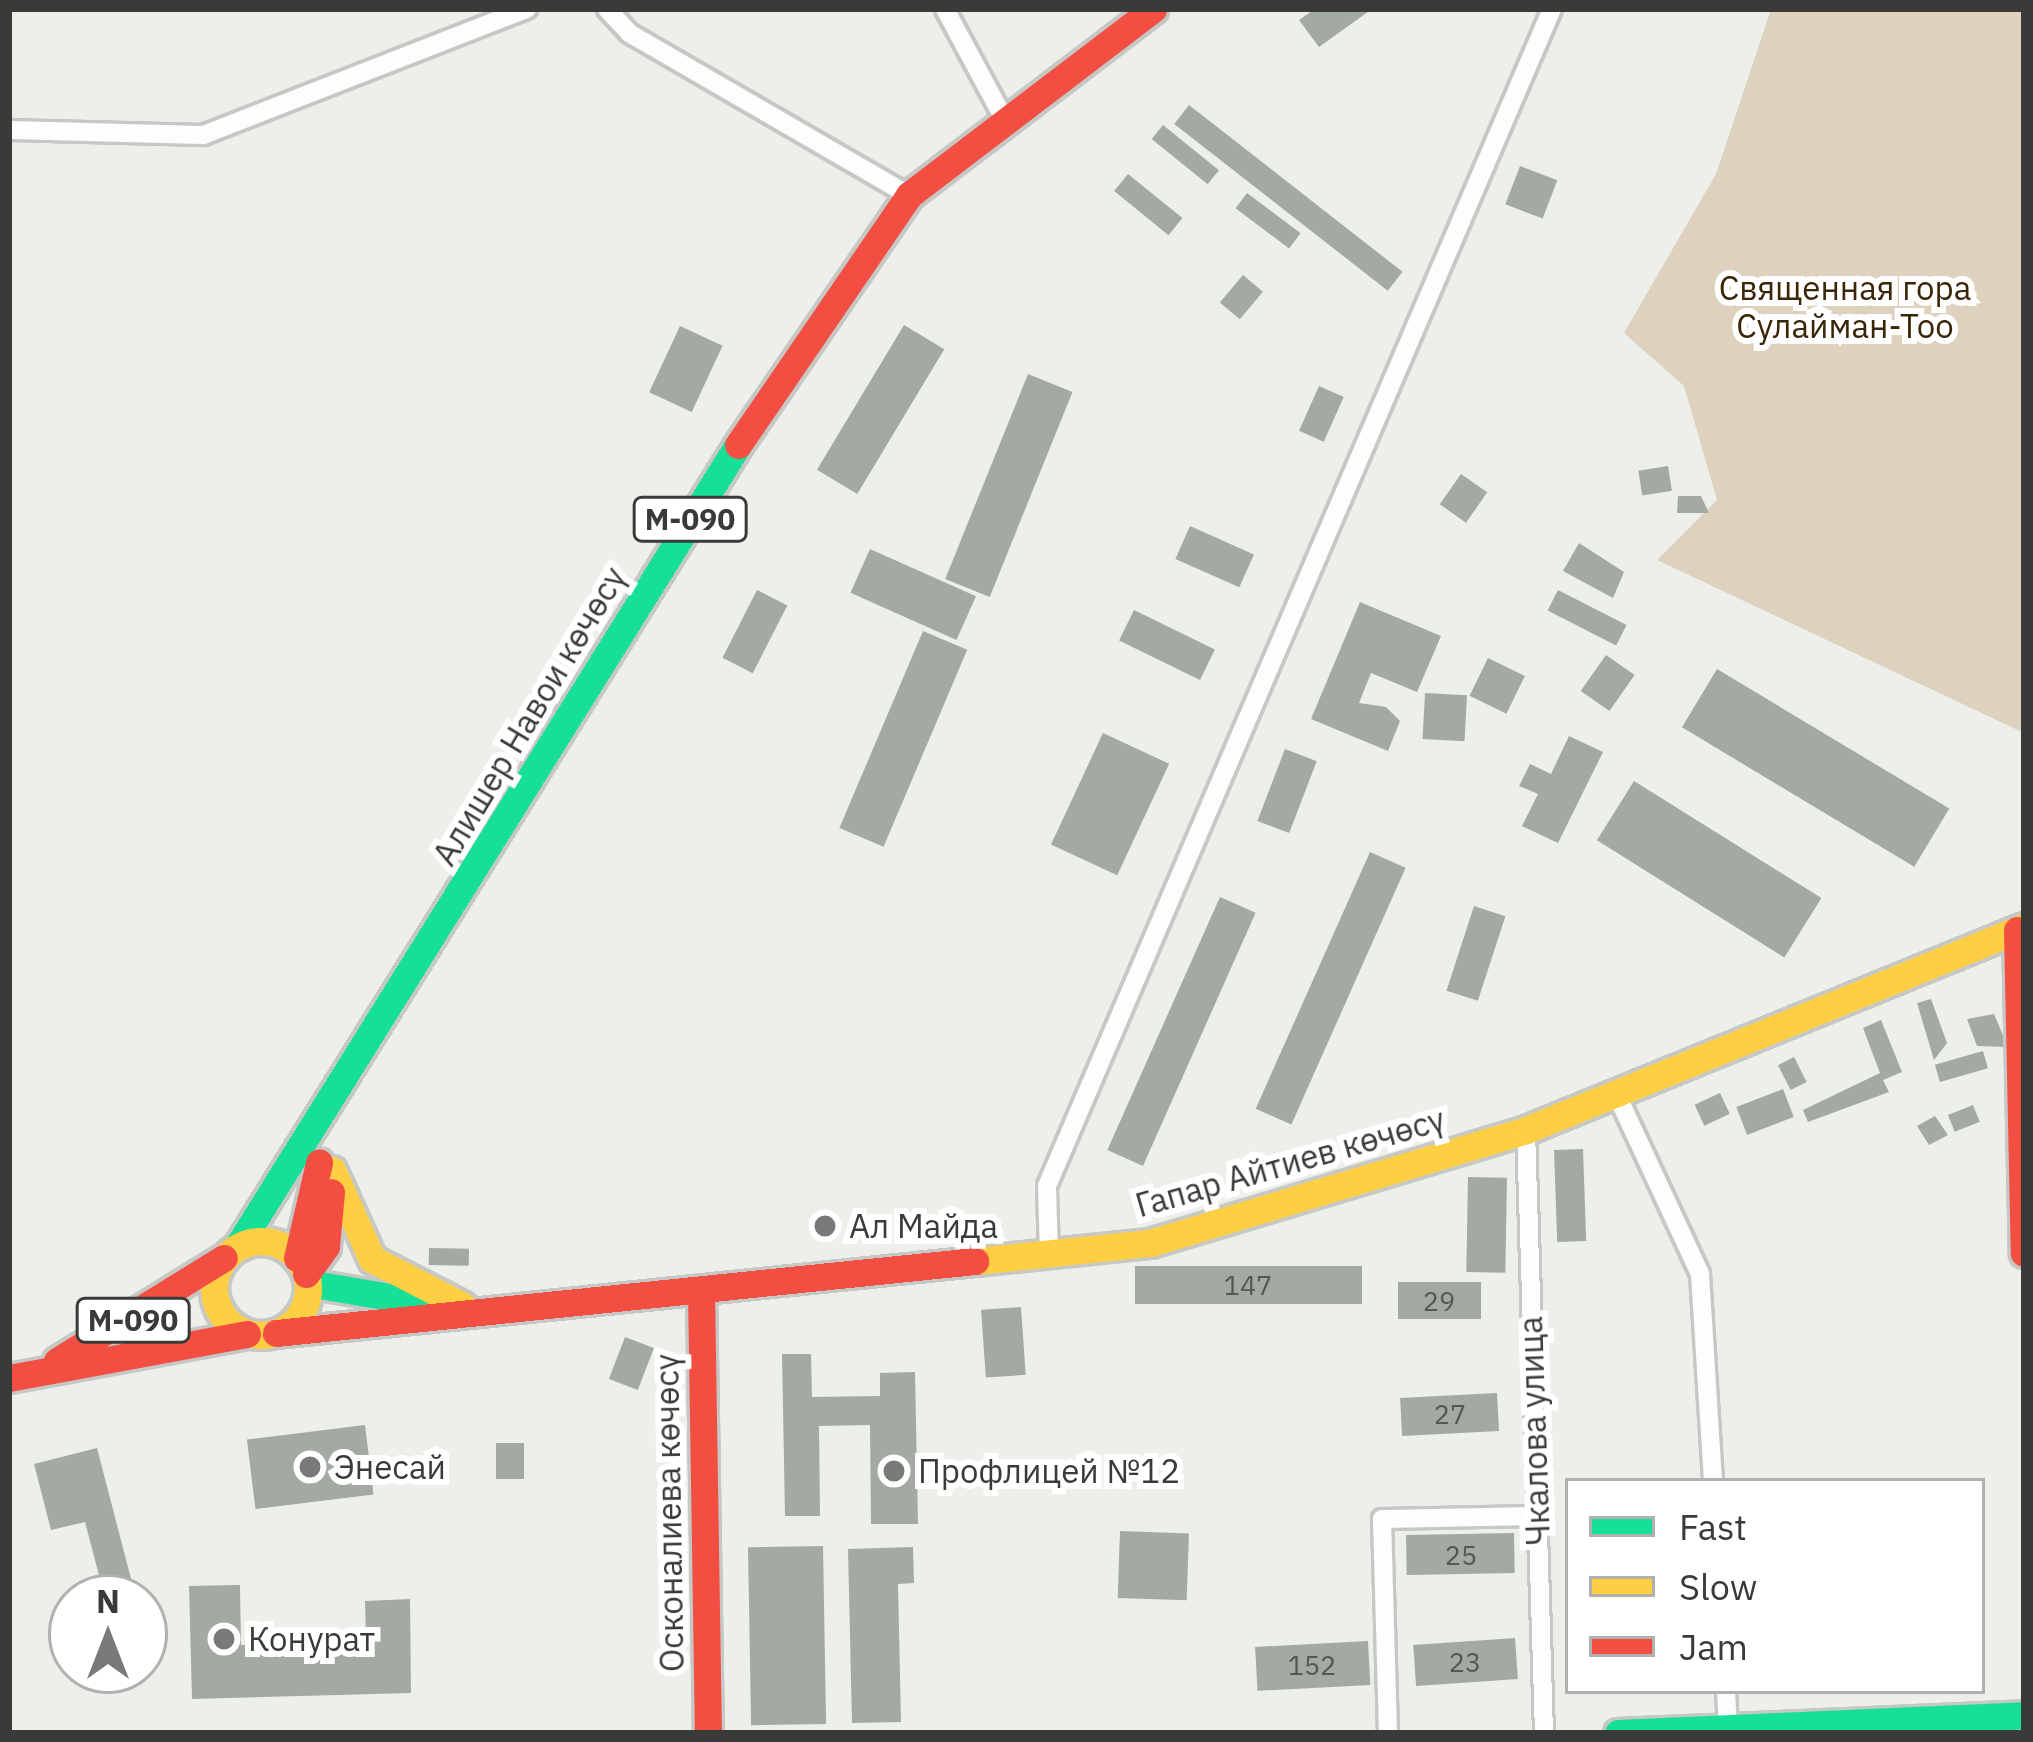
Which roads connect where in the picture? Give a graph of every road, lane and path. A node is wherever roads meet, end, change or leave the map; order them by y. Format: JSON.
{"nodes":[{"id":1,"x":527,"y":9,"type":"edge"},
{"id":2,"x":608,"y":9,"type":"edge"},
{"id":3,"x":945,"y":9,"type":"edge"},
{"id":4,"x":1552,"y":9,"type":"edge"},
{"id":5,"x":1152,"y":10,"type":"edge"},
{"id":6,"x":1002,"y":116,"type":"junction"},
{"id":7,"x":9,"y":130,"type":"edge"},
{"id":8,"x":909,"y":195,"type":"junction"},
{"id":9,"x":2020,"y":928,"type":"edge"},
{"id":10,"x":2022,"y":1083,"type":"edge"},
{"id":11,"x":1617,"y":1095,"type":"junction"},
{"id":12,"x":327,"y":1125,"type":"junction"},
{"id":13,"x":1526,"y":1130,"type":"junction"},
{"id":14,"x":332,"y":1170,"type":"junction"},
{"id":15,"x":231,"y":1252,"type":"junction"},
{"id":16,"x":2024,"y":1252,"type":"edge"},
{"id":17,"x":1049,"y":1255,"type":"junction"},
{"id":18,"x":304,"y":1272,"type":"junction"},
{"id":19,"x":701,"y":1292,"type":"junction"},
{"id":20,"x":473,"y":1310,"type":"junction"},
{"id":21,"x":277,"y":1333,"type":"junction"},
{"id":22,"x":247,"y":1334,"type":"junction"},
{"id":23,"x":22,"y":1375,"type":"edge"},
{"id":24,"x":1713,"y":1478,"type":"edge"},
{"id":25,"x":1536,"y":1516,"type":"junction"},
{"id":26,"x":1726,"y":1694,"type":"edge"},
{"id":27,"x":2024,"y":1715,"type":"edge"},
{"id":28,"x":1728,"y":1728,"type":"junction"},
{"id":29,"x":707,"y":1733,"type":"edge"},
{"id":30,"x":1388,"y":1733,"type":"edge"},
{"id":31,"x":1544,"y":1733,"type":"edge"},
{"id":32,"x":1618,"y":1733,"type":"edge"}],
"edges":[{"from":1,"to":7,"type":"street"},
{"from":2,"to":8,"type":"street"},
{"from":3,"to":6,"type":"street"},
{"from":4,"to":17,"type":"street"},
{"from":5,"to":6,"type":"main road","name":"Алишер Навои көчөсү","number":"М-090"},
{"from":6,"to":8,"type":"main road","name":"Алишер Навои көчөсү","number":"М-090"},
{"from":8,"to":12,"type":"main road","name":"Алишер Навои көчөсү","number":"М-090"},
{"from":9,"to":10,"type":"main road"},
{"from":9,"to":11,"type":"main road","name":"Гапар Айтиев көчөсү"},
{"from":10,"to":16,"type":"main road"},
{"from":11,"to":13,"type":"main road","name":"Гапар Айтиев көчөсү"},
{"from":11,"to":24,"type":"street"},
{"from":12,"to":14,"type":"main road"},
{"from":12,"to":15,"type":"main road","name":"Алишер Навои көчөсү","number":"М-090"},
{"from":12,"to":18,"type":"main road","name":"Алишер Навои көчөсү","number":"М-090"},
{"from":13,"to":17,"type":"main road","name":"Гапар Айтиев көчөсү"},
{"from":13,"to":25,"type":"street","name":"Чкалова улица"},
{"from":14,"to":18,"type":"main road"},
{"from":14,"to":20,"type":"main road"},
{"from":15,"to":18,"type":"main road"},
{"from":15,"to":22,"type":"main road","number":"М-090"},
{"from":15,"to":23,"type":"main road","number":"М-090"},
{"from":17,"to":19,"type":"main road","name":"Гапар Айтиев көчөсү"},
{"from":18,"to":20,"type":"main road","name":"Гапар Айтиев көчөсү"},
{"from":18,"to":21,"type":"main road","number":"М-090"},
{"from":19,"to":20,"type":"main road","name":"Гапар Айтиев көчөсү"},
{"from":19,"to":29,"type":"main road","name":"Осконалиева көчөсү"},
{"from":20,"to":21,"type":"main road","name":"Гапар Айтиев көчөсү"},
{"from":21,"to":22,"type":"main road","number":"М-090"},
{"from":22,"to":23,"type":"main road","number":"М-090"},
{"from":25,"to":30,"type":"street"},
{"from":25,"to":31,"type":"street","name":"Чкалова улица"},
{"from":26,"to":28,"type":"street"},
{"from":27,"to":28,"type":"main road"},
{"from":28,"to":32,"type":"main road"}]}
